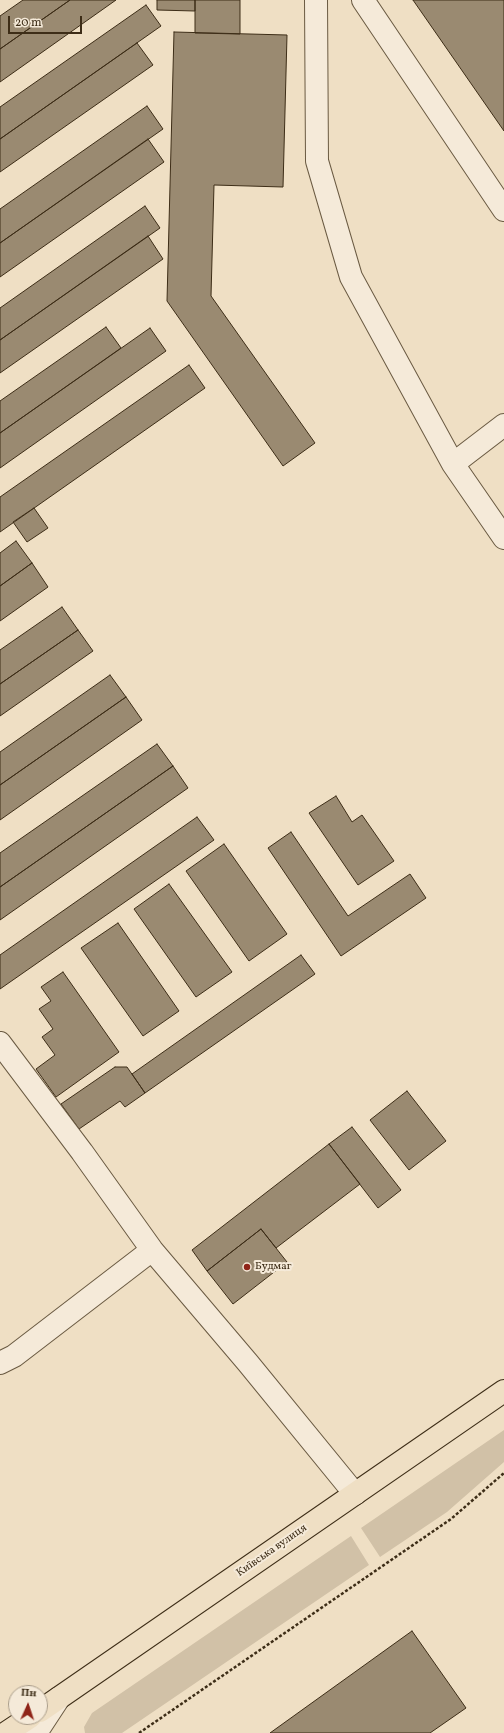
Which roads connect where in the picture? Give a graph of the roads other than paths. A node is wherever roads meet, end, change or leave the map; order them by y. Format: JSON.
{"nodes":[{"id":1,"x":316,"y":0,"type":"edge"},
{"id":2,"x":363,"y":0,"type":"edge"},
{"id":3,"x":504,"y":210,"type":"edge"},
{"id":4,"x":504,"y":426,"type":"edge"},
{"id":5,"x":453,"y":464,"type":"junction"},
{"id":6,"x":504,"y":538,"type":"edge"},
{"id":7,"x":0,"y":1043,"type":"edge"},
{"id":8,"x":152,"y":1250,"type":"junction"},
{"id":9,"x":0,"y":1363,"type":"edge"},
{"id":10,"x":504,"y":1391,"type":"edge"},
{"id":11,"x":355,"y":1494,"type":"junction"},
{"id":12,"x":59,"y":1698,"type":"junction"},
{"id":13,"x":48,"y":1706,"type":"edge"},
{"id":14,"x":18,"y":1725,"type":"edge"},
{"id":15,"x":6,"y":1733,"type":"edge"},
{"id":16,"x":36,"y":1733,"type":"edge"}],
"edges":[{"from":1,"to":5,"type":"lane"},
{"from":2,"to":3,"type":"lane"},
{"from":4,"to":5,"type":"lane"},
{"from":5,"to":6,"type":"lane"},
{"from":7,"to":8,"type":"lane"},
{"from":8,"to":9,"type":"lane"},
{"from":8,"to":11,"type":"lane"},
{"from":10,"to":11,"type":"main road","name":"Київська вулиця"},
{"from":11,"to":12,"type":"main road","name":"Київська вулиця"},
{"from":12,"to":13,"type":"main road","name":"Київська вулиця"},
{"from":12,"to":16,"type":"lane"},
{"from":14,"to":15,"type":"main road"}]}
